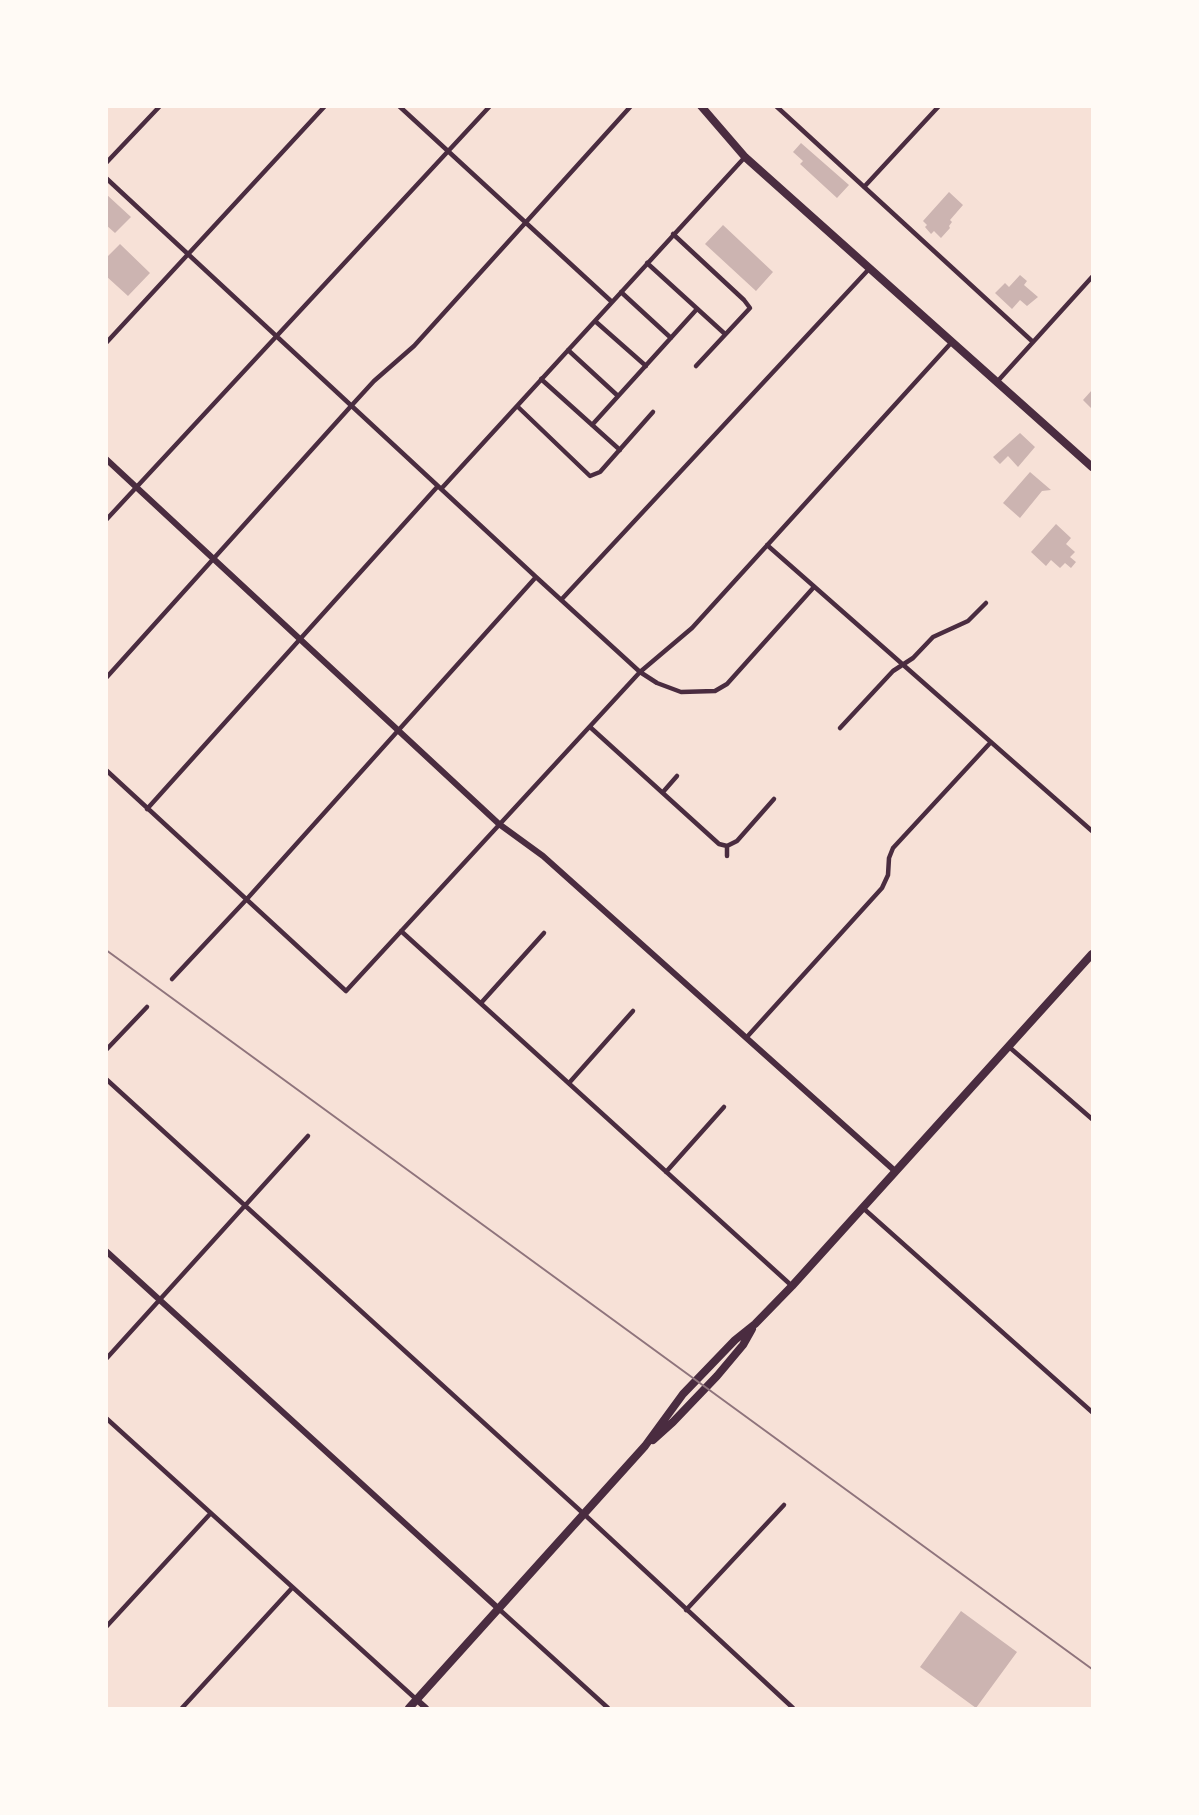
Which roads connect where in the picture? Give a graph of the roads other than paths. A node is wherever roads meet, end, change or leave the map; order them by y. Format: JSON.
{"nodes":[{"id":1,"x":160,"y":106,"type":"edge"},
{"id":2,"x":325,"y":106,"type":"edge"},
{"id":3,"x":399,"y":106,"type":"edge"},
{"id":4,"x":490,"y":106,"type":"edge"},
{"id":5,"x":631,"y":106,"type":"edge"},
{"id":6,"x":701,"y":106,"type":"edge"},
{"id":7,"x":939,"y":106,"type":"edge"},
{"id":8,"x":780,"y":108,"type":"edge"},
{"id":9,"x":448,"y":152,"type":"junction"},
{"id":10,"x":744,"y":157,"type":"junction"},
{"id":11,"x":106,"y":163,"type":"edge"},
{"id":12,"x":106,"y":178,"type":"edge"},
{"id":13,"x":864,"y":187,"type":"junction"},
{"id":14,"x":526,"y":222,"type":"junction"},
{"id":15,"x":673,"y":234,"type":"junction"},
{"id":16,"x":188,"y":254,"type":"junction"},
{"id":17,"x":647,"y":263,"type":"junction"},
{"id":18,"x":868,"y":269,"type":"junction"},
{"id":19,"x":1092,"y":277,"type":"edge"},
{"id":20,"x":621,"y":292,"type":"junction"},
{"id":21,"x":612,"y":302,"type":"junction"},
{"id":22,"x":697,"y":309,"type":"junction"},
{"id":23,"x":595,"y":321,"type":"junction"},
{"id":24,"x":725,"y":334,"type":"junction"},
{"id":25,"x":277,"y":336,"type":"junction"},
{"id":26,"x":672,"y":338,"type":"junction"},
{"id":27,"x":1033,"y":342,"type":"junction"},
{"id":28,"x":106,"y":343,"type":"edge"},
{"id":29,"x":951,"y":343,"type":"junction"},
{"id":30,"x":568,"y":350,"type":"junction"},
{"id":31,"x":646,"y":366,"type":"junction"},
{"id":32,"x":696,"y":366,"type":"dead end"},
{"id":33,"x":542,"y":379,"type":"junction"},
{"id":34,"x":996,"y":383,"type":"junction"},
{"id":35,"x":618,"y":396,"type":"junction"},
{"id":36,"x":352,"y":405,"type":"junction"},
{"id":37,"x":517,"y":406,"type":"junction"},
{"id":38,"x":653,"y":412,"type":"dead end"},
{"id":39,"x":592,"y":425,"type":"junction"},
{"id":40,"x":620,"y":450,"type":"junction"},
{"id":41,"x":106,"y":459,"type":"edge"},
{"id":42,"x":1092,"y":467,"type":"edge"},
{"id":43,"x":137,"y":487,"type":"junction"},
{"id":44,"x":440,"y":488,"type":"junction"},
{"id":45,"x":106,"y":520,"type":"edge"},
{"id":46,"x":767,"y":545,"type":"junction"},
{"id":47,"x":214,"y":558,"type":"junction"},
{"id":48,"x":536,"y":577,"type":"junction"},
{"id":49,"x":814,"y":588,"type":"junction"},
{"id":50,"x":561,"y":600,"type":"junction"},
{"id":51,"x":986,"y":603,"type":"dead end"},
{"id":52,"x":301,"y":639,"type":"junction"},
{"id":53,"x":902,"y":664,"type":"junction"},
{"id":54,"x":640,"y":672,"type":"junction"},
{"id":55,"x":106,"y":678,"type":"edge"},
{"id":56,"x":590,"y":727,"type":"junction"},
{"id":57,"x":840,"y":728,"type":"dead end"},
{"id":58,"x":397,"y":730,"type":"junction"},
{"id":59,"x":991,"y":742,"type":"junction"},
{"id":60,"x":106,"y":770,"type":"edge"},
{"id":61,"x":677,"y":776,"type":"dead end"},
{"id":62,"x":663,"y":792,"type":"junction"},
{"id":63,"x":774,"y":799,"type":"dead end"},
{"id":64,"x":147,"y":809,"type":"junction"},
{"id":65,"x":499,"y":824,"type":"junction"},
{"id":66,"x":1092,"y":831,"type":"edge"},
{"id":67,"x":727,"y":846,"type":"junction"},
{"id":68,"x":727,"y":856,"type":"dead end"},
{"id":69,"x":246,"y":900,"type":"junction"},
{"id":70,"x":401,"y":932,"type":"junction"},
{"id":71,"x":544,"y":933,"type":"dead end"},
{"id":72,"x":1092,"y":954,"type":"edge"},
{"id":73,"x":172,"y":978,"type":"dead end"},
{"id":74,"x":481,"y":1003,"type":"junction"},
{"id":75,"x":147,"y":1006,"type":"dead end"},
{"id":76,"x":633,"y":1011,"type":"dead end"},
{"id":77,"x":746,"y":1038,"type":"junction"},
{"id":78,"x":1008,"y":1046,"type":"junction"},
{"id":79,"x":106,"y":1050,"type":"edge"},
{"id":80,"x":106,"y":1079,"type":"edge"},
{"id":81,"x":569,"y":1083,"type":"junction"},
{"id":82,"x":724,"y":1107,"type":"dead end"},
{"id":83,"x":1092,"y":1119,"type":"edge"},
{"id":84,"x":308,"y":1136,"type":"dead end"},
{"id":85,"x":895,"y":1171,"type":"junction"},
{"id":86,"x":666,"y":1172,"type":"junction"},
{"id":87,"x":244,"y":1204,"type":"junction"},
{"id":88,"x":863,"y":1208,"type":"junction"},
{"id":89,"x":106,"y":1251,"type":"edge"},
{"id":90,"x":792,"y":1286,"type":"junction"},
{"id":91,"x":160,"y":1299,"type":"junction"},
{"id":92,"x":755,"y":1324,"type":"junction"},
{"id":93,"x":106,"y":1359,"type":"edge"},
{"id":94,"x":1092,"y":1412,"type":"edge"},
{"id":95,"x":106,"y":1418,"type":"edge"},
{"id":96,"x":645,"y":1446,"type":"junction"},
{"id":97,"x":784,"y":1505,"type":"dead end"},
{"id":98,"x":210,"y":1514,"type":"junction"},
{"id":99,"x":585,"y":1515,"type":"junction"},
{"id":100,"x":292,"y":1588,"type":"junction"},
{"id":101,"x":500,"y":1610,"type":"junction"},
{"id":102,"x":686,"y":1610,"type":"junction"},
{"id":103,"x":106,"y":1627,"type":"edge"},
{"id":104,"x":417,"y":1700,"type":"junction"},
{"id":105,"x":182,"y":1708,"type":"edge"},
{"id":106,"x":410,"y":1708,"type":"edge"},
{"id":107,"x":426,"y":1708,"type":"edge"},
{"id":108,"x":608,"y":1708,"type":"edge"},
{"id":109,"x":793,"y":1708,"type":"edge"}],
"edges":[{"from":1,"to":11,"type":"street"},
{"from":2,"to":16,"type":"street"},
{"from":3,"to":9,"type":"street"},
{"from":4,"to":9,"type":"street"},
{"from":5,"to":14,"type":"street"},
{"from":6,"to":10,"type":"main road"},
{"from":7,"to":13,"type":"street"},
{"from":8,"to":13,"type":"street"},
{"from":9,"to":14,"type":"street"},
{"from":9,"to":25,"type":"street"},
{"from":10,"to":15,"type":"street"},
{"from":10,"to":18,"type":"main road"},
{"from":12,"to":16,"type":"street"},
{"from":13,"to":27,"type":"street"},
{"from":14,"to":21,"type":"street"},
{"from":14,"to":36,"type":"street"},
{"from":15,"to":17,"type":"street"},
{"from":15,"to":24,"type":"street"},
{"from":16,"to":25,"type":"street"},
{"from":16,"to":28,"type":"street"},
{"from":17,"to":20,"type":"street"},
{"from":17,"to":22,"type":"street"},
{"from":18,"to":29,"type":"main road"},
{"from":18,"to":50,"type":"street"},
{"from":19,"to":27,"type":"street"},
{"from":20,"to":21,"type":"street"},
{"from":20,"to":26,"type":"street"},
{"from":21,"to":23,"type":"street"},
{"from":22,"to":24,"type":"street"},
{"from":22,"to":26,"type":"street"},
{"from":23,"to":30,"type":"street"},
{"from":23,"to":31,"type":"street"},
{"from":24,"to":32,"type":"street"},
{"from":25,"to":36,"type":"street"},
{"from":25,"to":43,"type":"street"},
{"from":26,"to":31,"type":"street"},
{"from":27,"to":34,"type":"street"},
{"from":29,"to":34,"type":"main road"},
{"from":29,"to":46,"type":"street"},
{"from":30,"to":33,"type":"street"},
{"from":30,"to":35,"type":"street"},
{"from":31,"to":35,"type":"street"},
{"from":33,"to":37,"type":"street"},
{"from":33,"to":39,"type":"street"},
{"from":34,"to":42,"type":"main road"},
{"from":35,"to":39,"type":"street"},
{"from":36,"to":44,"type":"street"},
{"from":36,"to":47,"type":"street"},
{"from":37,"to":40,"type":"street"},
{"from":37,"to":44,"type":"street"},
{"from":38,"to":40,"type":"street"},
{"from":39,"to":40,"type":"street"},
{"from":41,"to":43,"type":"street"},
{"from":43,"to":45,"type":"street"},
{"from":43,"to":47,"type":"street"},
{"from":44,"to":48,"type":"street"},
{"from":44,"to":52,"type":"street"},
{"from":46,"to":49,"type":"street"},
{"from":46,"to":54,"type":"street"},
{"from":47,"to":52,"type":"street"},
{"from":47,"to":55,"type":"street"},
{"from":48,"to":50,"type":"street"},
{"from":48,"to":58,"type":"street"},
{"from":49,"to":53,"type":"street"},
{"from":49,"to":54,"type":"street"},
{"from":50,"to":54,"type":"street"},
{"from":51,"to":53,"type":"street"},
{"from":52,"to":58,"type":"street"},
{"from":52,"to":64,"type":"street"},
{"from":53,"to":57,"type":"street"},
{"from":53,"to":59,"type":"street"},
{"from":54,"to":56,"type":"street"},
{"from":56,"to":62,"type":"street"},
{"from":56,"to":65,"type":"street"},
{"from":58,"to":65,"type":"street"},
{"from":58,"to":69,"type":"street"},
{"from":59,"to":66,"type":"street"},
{"from":59,"to":77,"type":"street"},
{"from":60,"to":64,"type":"street"},
{"from":61,"to":62,"type":"street"},
{"from":62,"to":67,"type":"street"},
{"from":63,"to":67,"type":"street"},
{"from":64,"to":69,"type":"street"},
{"from":65,"to":70,"type":"street"},
{"from":65,"to":77,"type":"street"},
{"from":67,"to":68,"type":"street"},
{"from":69,"to":70,"type":"street"},
{"from":69,"to":73,"type":"street"},
{"from":70,"to":74,"type":"street"},
{"from":71,"to":74,"type":"street"},
{"from":72,"to":78,"type":"main road"},
{"from":74,"to":81,"type":"street"},
{"from":75,"to":79,"type":"street"},
{"from":76,"to":81,"type":"street"},
{"from":77,"to":85,"type":"street"},
{"from":78,"to":83,"type":"street"},
{"from":78,"to":85,"type":"main road"},
{"from":80,"to":87,"type":"street"},
{"from":81,"to":86,"type":"street"},
{"from":82,"to":86,"type":"street"},
{"from":84,"to":87,"type":"street"},
{"from":85,"to":88,"type":"main road"},
{"from":86,"to":90,"type":"street"},
{"from":87,"to":91,"type":"street"},
{"from":87,"to":99,"type":"street"},
{"from":88,"to":90,"type":"main road"},
{"from":88,"to":94,"type":"street"},
{"from":89,"to":91,"type":"street"},
{"from":90,"to":92,"type":"main road"},
{"from":91,"to":93,"type":"street"},
{"from":91,"to":101,"type":"street"},
{"from":92,"to":96,"type":"main road"},
{"from":92,"to":96,"type":"main road"},
{"from":95,"to":98,"type":"street"},
{"from":96,"to":99,"type":"main road"},
{"from":97,"to":102,"type":"street"},
{"from":98,"to":100,"type":"street"},
{"from":98,"to":103,"type":"street"},
{"from":99,"to":101,"type":"main road"},
{"from":99,"to":102,"type":"street"},
{"from":100,"to":104,"type":"street"},
{"from":100,"to":105,"type":"street"},
{"from":101,"to":104,"type":"main road"},
{"from":101,"to":108,"type":"street"},
{"from":102,"to":109,"type":"street"},
{"from":104,"to":106,"type":"main road"},
{"from":104,"to":107,"type":"street"}]}
